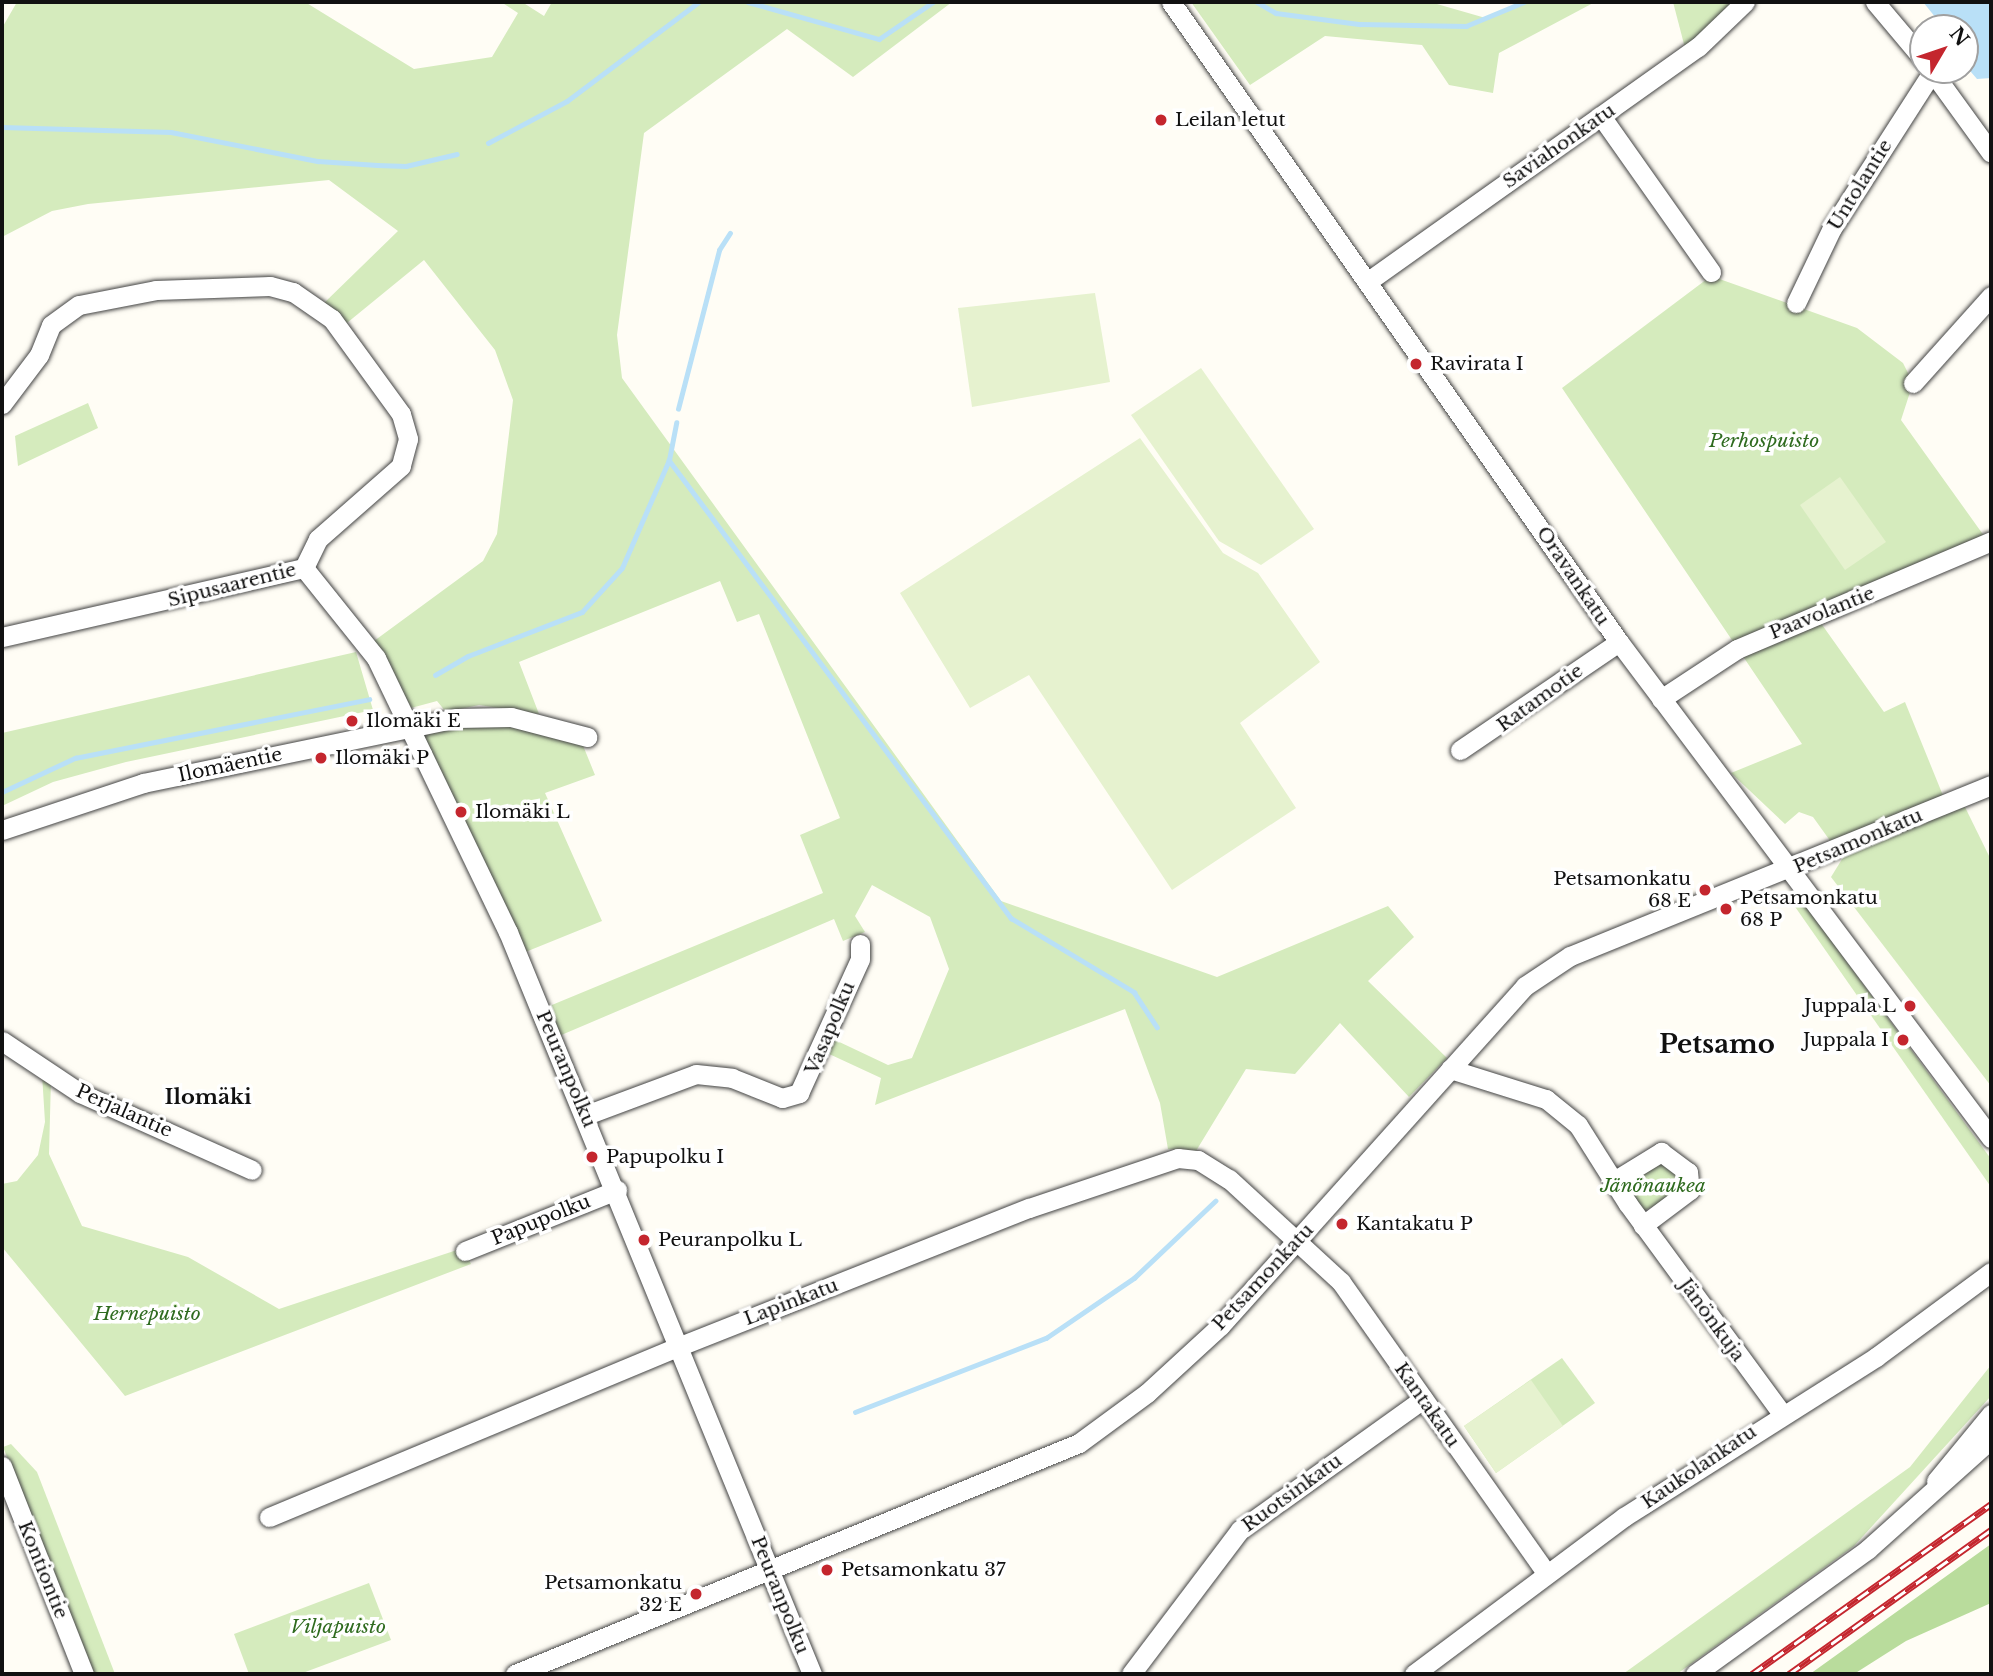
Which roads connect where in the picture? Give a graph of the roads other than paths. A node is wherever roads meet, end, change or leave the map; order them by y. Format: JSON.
{"nodes":[{"id":1,"x":1171,"y":2,"type":"edge"},
{"id":2,"x":1745,"y":2,"type":"edge"},
{"id":3,"x":1875,"y":2,"type":"edge"},
{"id":4,"x":1909,"y":43,"type":"edge"},
{"id":5,"x":1919,"y":84,"type":"edge"},
{"id":6,"x":1941,"y":84,"type":"edge"},
{"id":7,"x":1601,"y":116,"type":"junction"},
{"id":8,"x":1991,"y":153,"type":"edge"},
{"id":9,"x":1711,"y":272,"type":"dead end"},
{"id":10,"x":1367,"y":282,"type":"junction"},
{"id":11,"x":1991,"y":296,"type":"edge"},
{"id":12,"x":1796,"y":303,"type":"dead end"},
{"id":13,"x":1913,"y":383,"type":"dead end"},
{"id":14,"x":2,"y":404,"type":"edge"},
{"id":15,"x":1991,"y":541,"type":"edge"},
{"id":16,"x":304,"y":568,"type":"junction"},
{"id":17,"x":2,"y":637,"type":"edge"},
{"id":18,"x":1619,"y":642,"type":"junction"},
{"id":19,"x":1661,"y":699,"type":"junction"},
{"id":20,"x":413,"y":726,"type":"junction"},
{"id":21,"x":587,"y":737,"type":"dead end"},
{"id":22,"x":1460,"y":750,"type":"dead end"},
{"id":23,"x":1991,"y":785,"type":"edge"},
{"id":24,"x":2,"y":830,"type":"edge"},
{"id":25,"x":1789,"y":869,"type":"junction"},
{"id":26,"x":860,"y":944,"type":"dead end"},
{"id":27,"x":2,"y":1041,"type":"edge"},
{"id":28,"x":1450,"y":1069,"type":"junction"},
{"id":29,"x":586,"y":1115,"type":"junction"},
{"id":30,"x":1991,"y":1138,"type":"edge"},
{"id":31,"x":252,"y":1170,"type":"dead end"},
{"id":32,"x":1617,"y":1179,"type":"junction"},
{"id":33,"x":617,"y":1190,"type":"junction"},
{"id":34,"x":1643,"y":1225,"type":"junction"},
{"id":35,"x":1299,"y":1244,"type":"junction"},
{"id":36,"x":464,"y":1251,"type":"dead end"},
{"id":37,"x":1991,"y":1272,"type":"edge"},
{"id":38,"x":680,"y":1346,"type":"junction"},
{"id":39,"x":1423,"y":1399,"type":"junction"},
{"id":40,"x":1782,"y":1414,"type":"junction"},
{"id":41,"x":1991,"y":1414,"type":"edge"},
{"id":42,"x":1991,"y":1439,"type":"edge"},
{"id":43,"x":2,"y":1466,"type":"edge"},
{"id":44,"x":1909,"y":1514,"type":"junction"},
{"id":45,"x":269,"y":1517,"type":"dead end"},
{"id":46,"x":771,"y":1574,"type":"junction"},
{"id":47,"x":1547,"y":1574,"type":"junction"},
{"id":48,"x":84,"y":1674,"type":"edge"},
{"id":49,"x":515,"y":1674,"type":"edge"},
{"id":50,"x":812,"y":1674,"type":"edge"},
{"id":51,"x":1130,"y":1674,"type":"edge"},
{"id":52,"x":1414,"y":1674,"type":"edge"},
{"id":53,"x":1695,"y":1674,"type":"edge"}],
"edges":[{"from":1,"to":10,"type":"street","name":"Oravankatu"},
{"from":2,"to":7,"type":"street","name":"Saviahonkatu"},
{"from":3,"to":4,"type":"street"},
{"from":5,"to":12,"type":"street","name":"Untolantie"},
{"from":6,"to":8,"type":"street"},
{"from":7,"to":9,"type":"street"},
{"from":7,"to":10,"type":"street","name":"Saviahonkatu"},
{"from":10,"to":18,"type":"street","name":"Oravankatu"},
{"from":11,"to":13,"type":"street"},
{"from":14,"to":16,"type":"street","name":"Sipusaarentie"},
{"from":15,"to":19,"type":"street","name":"Paavolantie"},
{"from":16,"to":17,"type":"street","name":"Sipusaarentie"},
{"from":16,"to":20,"type":"street","name":"Peuranpolku"},
{"from":18,"to":19,"type":"street","name":"Oravankatu"},
{"from":18,"to":22,"type":"street","name":"Ratamotie"},
{"from":19,"to":25,"type":"street","name":"Oravankatu"},
{"from":20,"to":21,"type":"street","name":"Ilomäentie"},
{"from":20,"to":24,"type":"street","name":"Ilomäentie"},
{"from":20,"to":29,"type":"street","name":"Peuranpolku"},
{"from":23,"to":25,"type":"street","name":"Petsamonkatu"},
{"from":25,"to":28,"type":"street","name":"Petsamonkatu"},
{"from":25,"to":30,"type":"street","name":"Oravankatu"},
{"from":26,"to":29,"type":"street","name":"Vasapolku"},
{"from":27,"to":31,"type":"street","name":"Perjalantie"},
{"from":28,"to":32,"type":"street","name":"Jänönkuja"},
{"from":28,"to":35,"type":"street","name":"Petsamonkatu"},
{"from":29,"to":33,"type":"street","name":"Peuranpolku"},
{"from":32,"to":34,"type":"street","name":"Jänönkuja"},
{"from":32,"to":34,"type":"street"},
{"from":33,"to":36,"type":"street","name":"Papupolku"},
{"from":33,"to":38,"type":"street","name":"Peuranpolku"},
{"from":34,"to":40,"type":"street","name":"Jänönkuja"},
{"from":35,"to":38,"type":"street","name":"Lapinkatu"},
{"from":35,"to":39,"type":"street","name":"Kantakatu"},
{"from":35,"to":46,"type":"street","name":"Petsamonkatu"},
{"from":37,"to":40,"type":"street","name":"Kaukolankatu"},
{"from":38,"to":45,"type":"street","name":"Lapinkatu"},
{"from":38,"to":46,"type":"street","name":"Peuranpolku"},
{"from":39,"to":47,"type":"street","name":"Kantakatu"},
{"from":39,"to":51,"type":"street","name":"Ruotsinkatu"},
{"from":40,"to":47,"type":"street","name":"Kaukolankatu"},
{"from":41,"to":44,"type":"street"},
{"from":42,"to":44,"type":"street"},
{"from":43,"to":48,"type":"street","name":"Kontiontie"},
{"from":44,"to":53,"type":"street"},
{"from":46,"to":49,"type":"street","name":"Petsamonkatu"},
{"from":46,"to":50,"type":"street","name":"Peuranpolku"},
{"from":47,"to":52,"type":"street","name":"Kaukolankatu"}]}
